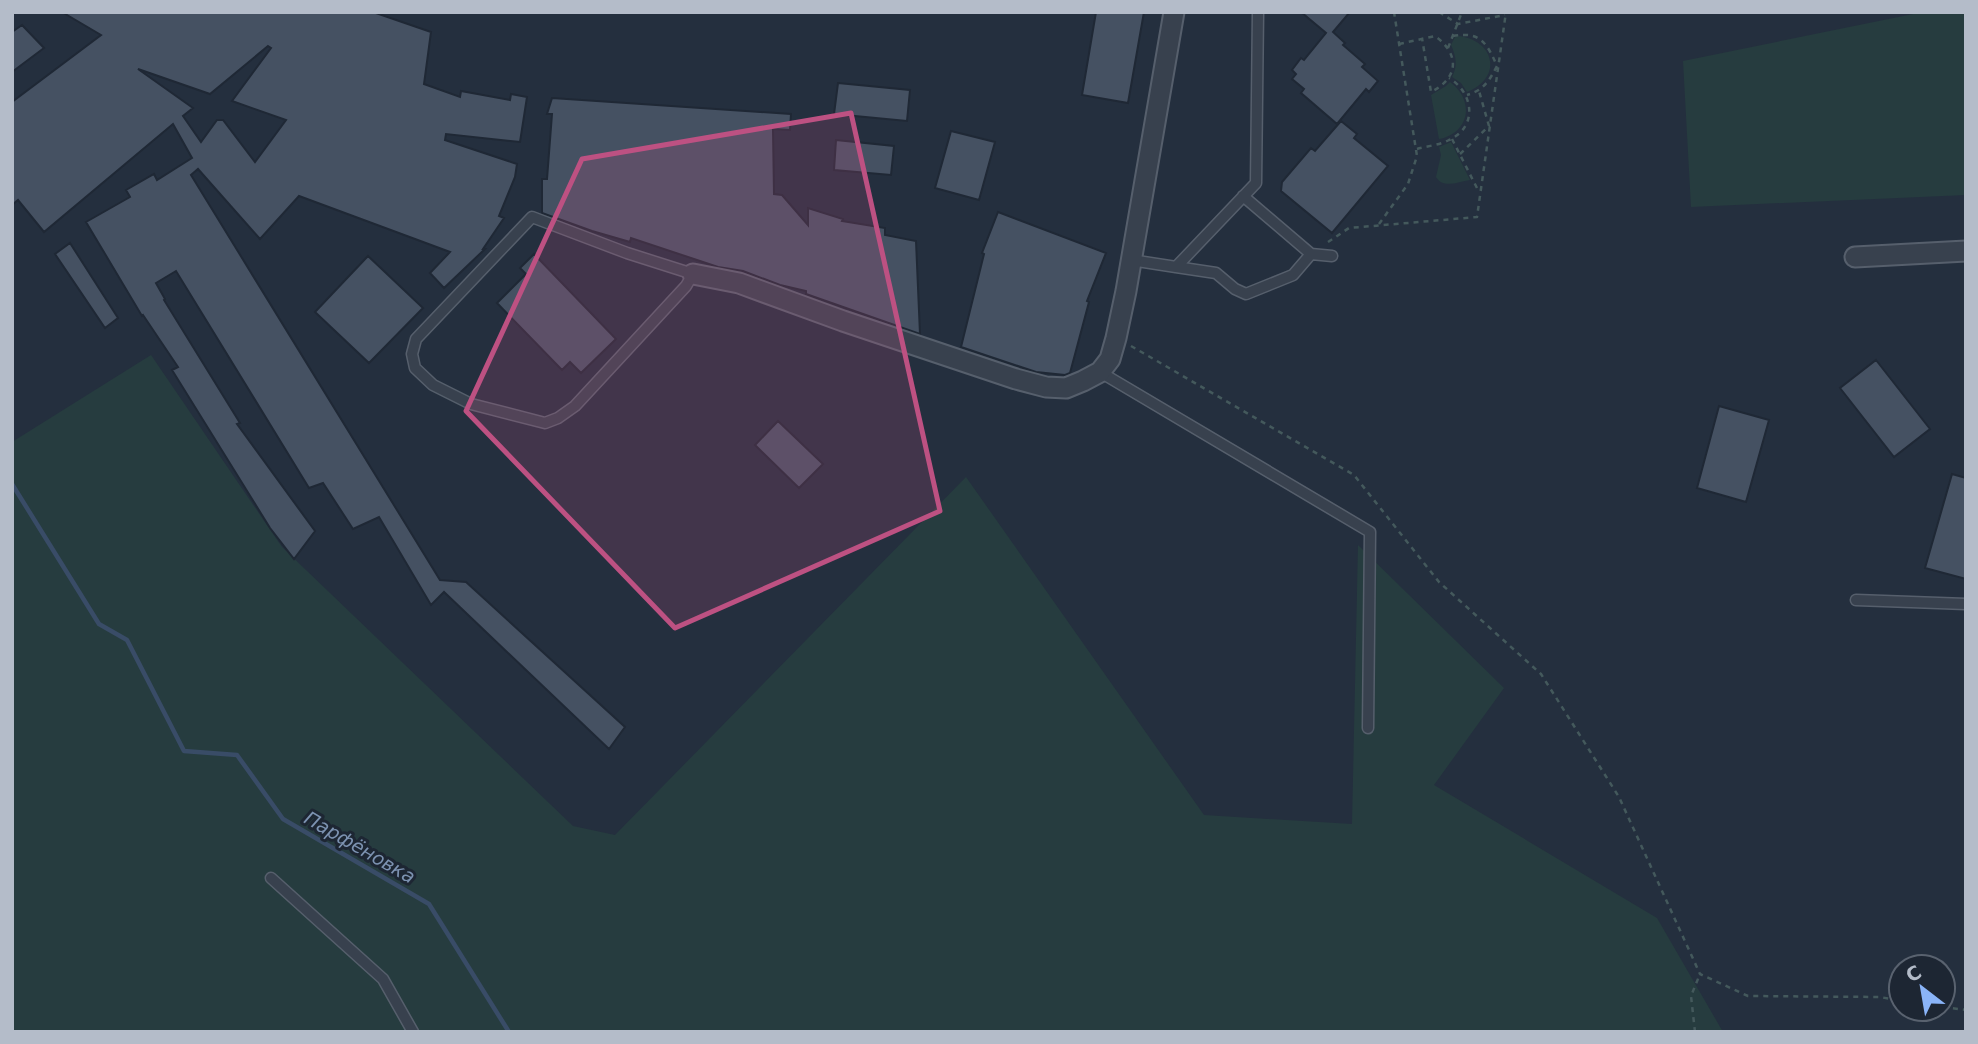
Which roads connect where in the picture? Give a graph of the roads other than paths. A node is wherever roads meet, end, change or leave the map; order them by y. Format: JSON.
{"nodes":[{"id":1,"x":1174,"y":12,"type":"edge"},
{"id":2,"x":1258,"y":12,"type":"edge"},
{"id":3,"x":1243,"y":196,"type":"junction"},
{"id":4,"x":1966,"y":251,"type":"edge"},
{"id":5,"x":1311,"y":254,"type":"junction"},
{"id":6,"x":1332,"y":256,"type":"dead end"},
{"id":7,"x":1855,"y":257,"type":"dead end"},
{"id":8,"x":1131,"y":260,"type":"junction"},
{"id":9,"x":1176,"y":267,"type":"junction"},
{"id":10,"x":693,"y":274,"type":"junction"},
{"id":11,"x":1100,"y":372,"type":"junction"},
{"id":12,"x":1856,"y":600,"type":"dead end"},
{"id":13,"x":1966,"y":604,"type":"edge"},
{"id":14,"x":1368,"y":728,"type":"dead end"},
{"id":15,"x":271,"y":878,"type":"dead end"},
{"id":16,"x":413,"y":1032,"type":"edge"}],
"edges":[{"from":1,"to":8,"type":"street"},
{"from":2,"to":3,"type":"lane"},
{"from":3,"to":5,"type":"lane"},
{"from":3,"to":9,"type":"lane"},
{"from":4,"to":7,"type":"street"},
{"from":5,"to":6,"type":"lane"},
{"from":5,"to":9,"type":"lane"},
{"from":8,"to":9,"type":"lane"},
{"from":8,"to":11,"type":"street"},
{"from":10,"to":10,"type":"lane"},
{"from":10,"to":11,"type":"street"},
{"from":11,"to":14,"type":"lane"},
{"from":12,"to":13,"type":"lane"},
{"from":15,"to":16,"type":"lane"}]}
